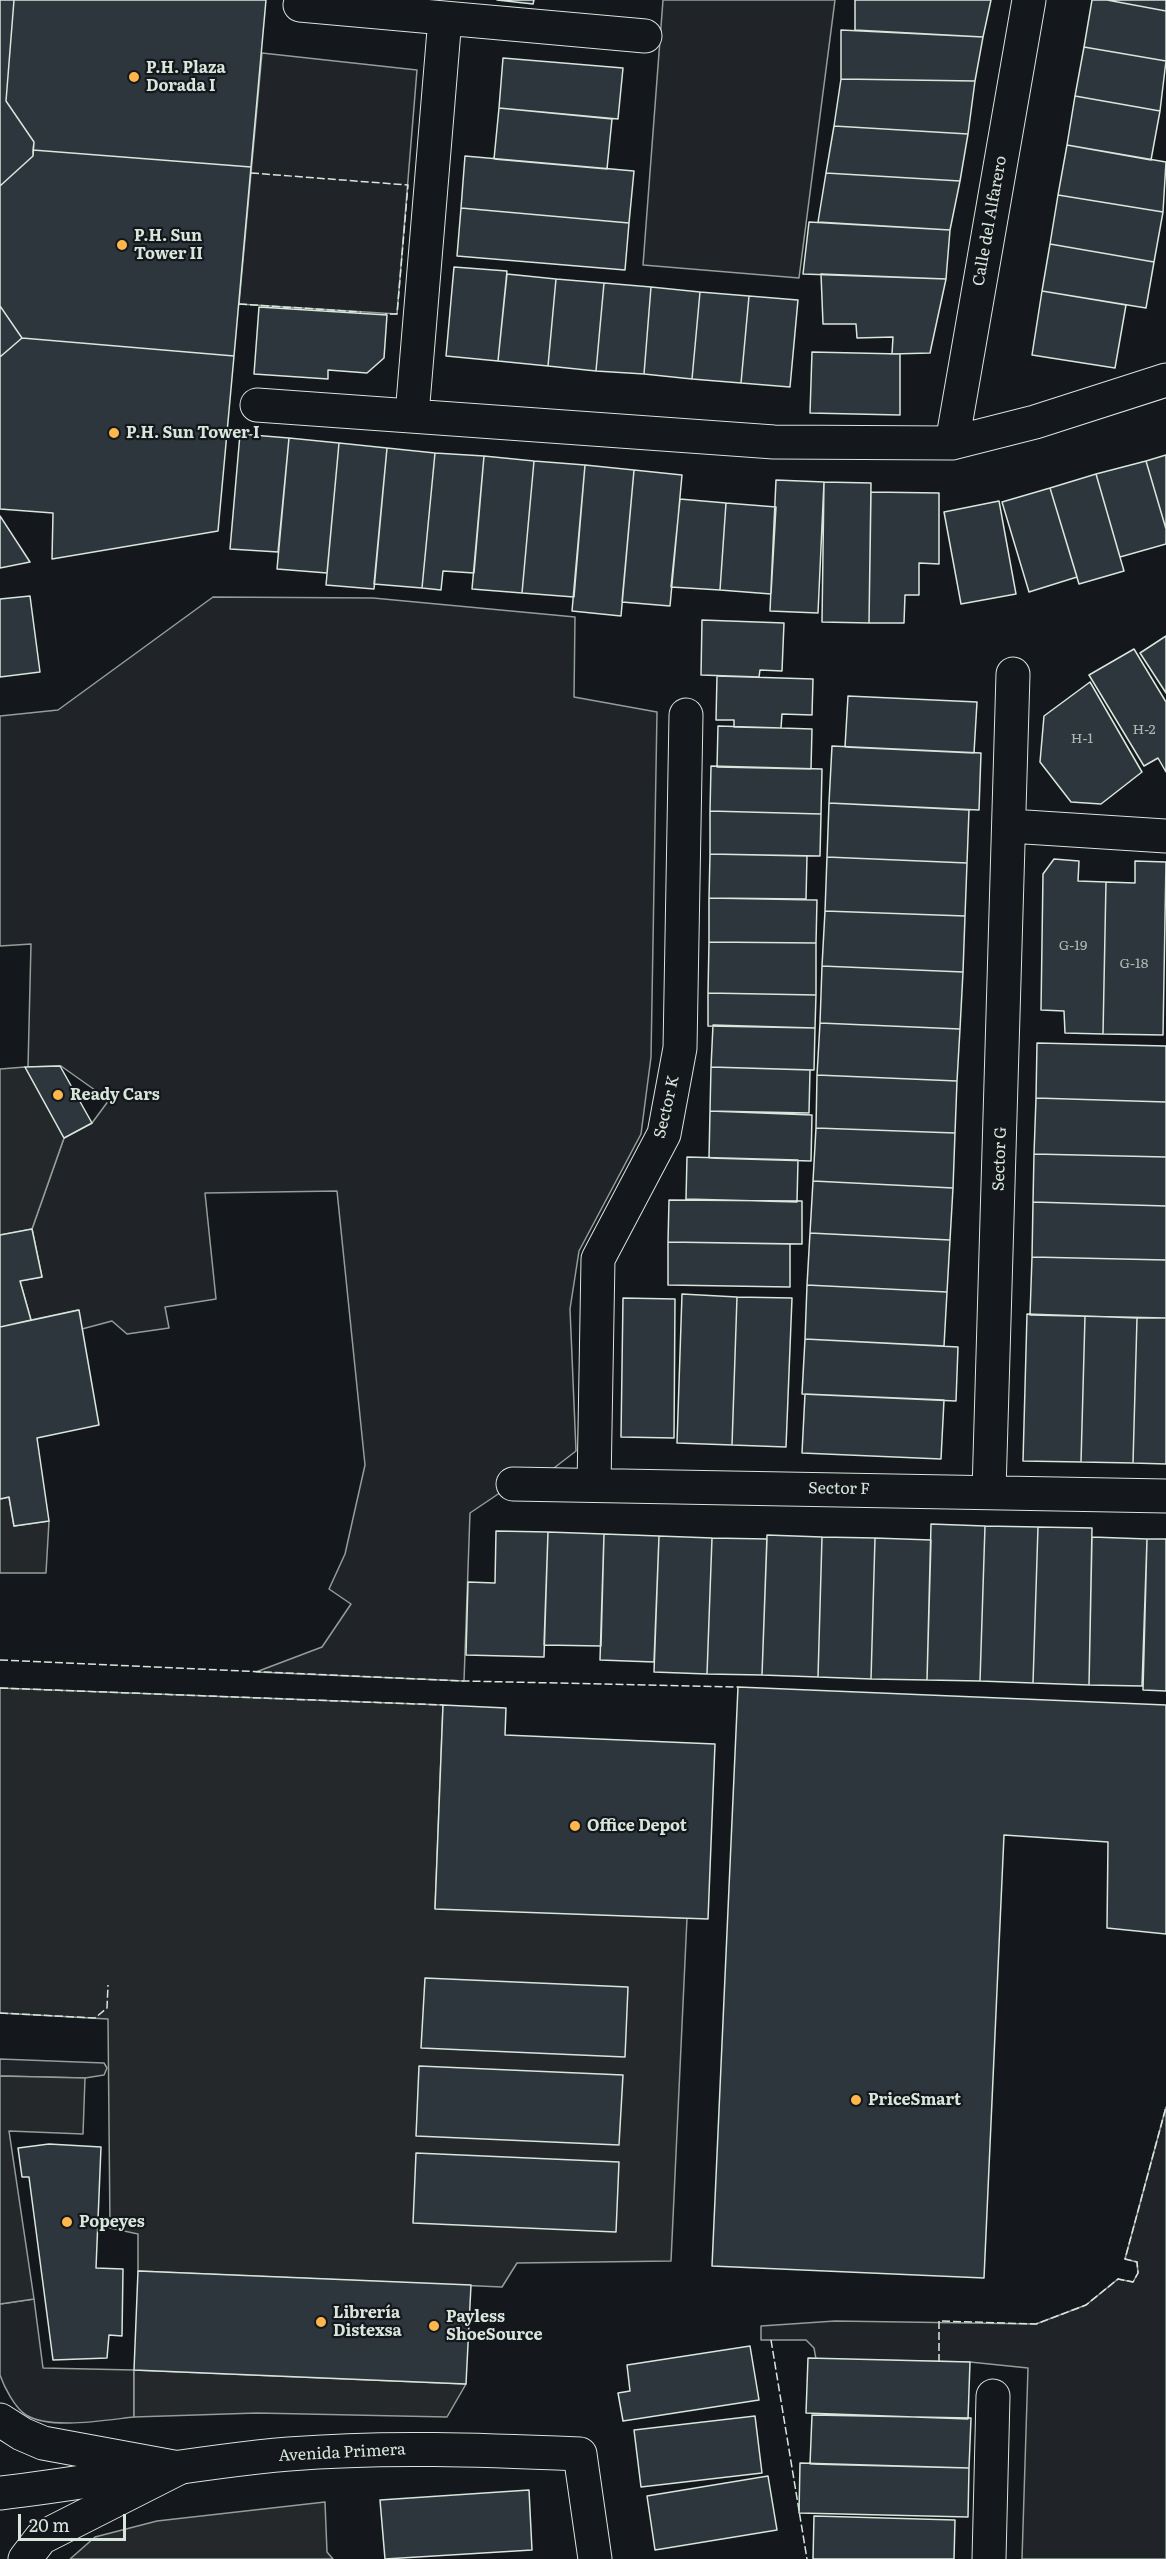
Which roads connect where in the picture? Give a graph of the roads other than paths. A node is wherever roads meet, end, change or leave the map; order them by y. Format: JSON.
{"nodes":[{"id":1,"x":1029,"y":0,"type":"edge"},
{"id":2,"x":300,"y":5,"type":"dead end"},
{"id":3,"x":445,"y":18,"type":"junction"},
{"id":4,"x":645,"y":36,"type":"dead end"},
{"id":5,"x":1166,"y":380,"type":"edge"},
{"id":6,"x":257,"y":405,"type":"dead end"},
{"id":7,"x":412,"y":415,"type":"junction"},
{"id":8,"x":952,"y":443,"type":"junction"},
{"id":9,"x":1013,"y":674,"type":"dead end"},
{"id":10,"x":686,"y":716,"type":"dead end"},
{"id":11,"x":1010,"y":826,"type":"junction"},
{"id":12,"x":1166,"y":836,"type":"edge"},
{"id":13,"x":513,"y":1484,"type":"dead end"},
{"id":14,"x":594,"y":1485,"type":"junction"},
{"id":15,"x":989,"y":1491,"type":"junction"},
{"id":16,"x":1166,"y":1496,"type":"edge"},
{"id":17,"x":993,"y":2396,"type":"dead end"},
{"id":18,"x":0,"y":2420,"type":"edge"},
{"id":19,"x":179,"y":2468,"type":"junction"},
{"id":20,"x":0,"y":2493,"type":"edge"},
{"id":21,"x":25,"y":2559,"type":"edge"},
{"id":22,"x":595,"y":2559,"type":"edge"},
{"id":23,"x":989,"y":2559,"type":"edge"}],
"edges":[{"from":1,"to":8,"type":"street","name":"Calle del Alfarero"},
{"from":2,"to":3,"type":"street"},
{"from":3,"to":4,"type":"street"},
{"from":3,"to":7,"type":"street"},
{"from":5,"to":8,"type":"street"},
{"from":6,"to":7,"type":"street"},
{"from":7,"to":8,"type":"street"},
{"from":9,"to":11,"type":"street","name":"Sector G"},
{"from":10,"to":14,"type":"street","name":"Sector K"},
{"from":11,"to":12,"type":"street"},
{"from":11,"to":15,"type":"street","name":"Sector G"},
{"from":13,"to":14,"type":"street","name":"Sector F"},
{"from":14,"to":15,"type":"street","name":"Sector F"},
{"from":15,"to":16,"type":"street","name":"Sector F"},
{"from":17,"to":23,"type":"street"},
{"from":18,"to":19,"type":"street"},
{"from":19,"to":20,"type":"street","name":"Avenida Primera"},
{"from":19,"to":21,"type":"street"},
{"from":19,"to":22,"type":"street","name":"Avenida Primera"}]}
